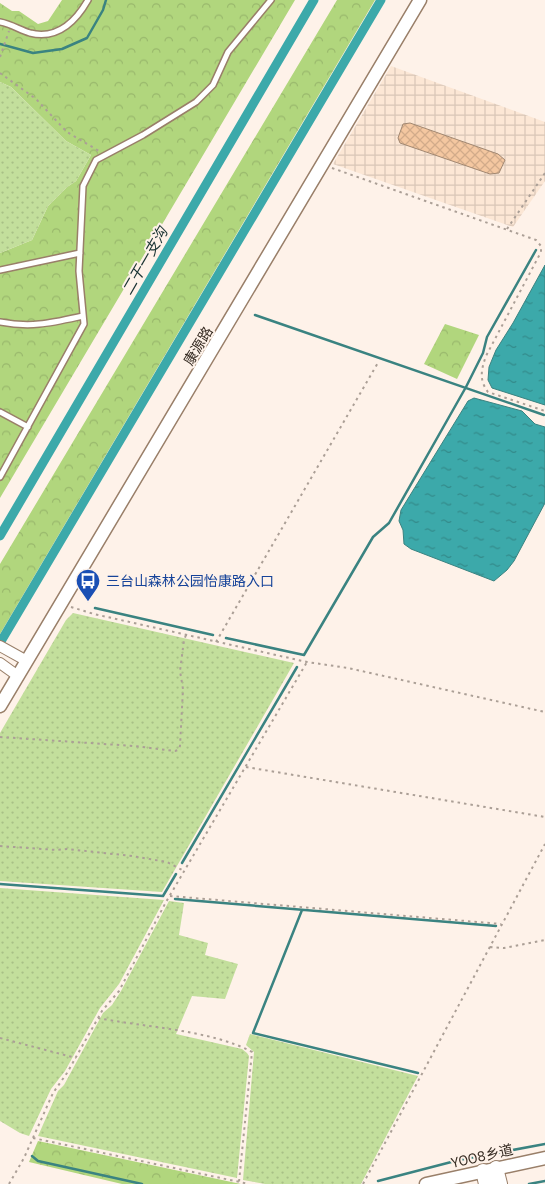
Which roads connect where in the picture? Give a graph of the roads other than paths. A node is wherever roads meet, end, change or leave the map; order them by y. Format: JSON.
{"nodes":[{"id":1,"x":88,"y":0,"type":"edge"},
{"id":2,"x":271,"y":0,"type":"edge"},
{"id":3,"x":420,"y":0,"type":"edge"},
{"id":4,"x":0,"y":22,"type":"edge"},
{"id":5,"x":80,"y":253,"type":"junction"},
{"id":6,"x":0,"y":270,"type":"edge"},
{"id":7,"x":82,"y":316,"type":"junction"},
{"id":8,"x":0,"y":322,"type":"edge"},
{"id":9,"x":0,"y":412,"type":"edge"},
{"id":10,"x":28,"y":427,"type":"junction"},
{"id":11,"x":0,"y":477,"type":"edge"},
{"id":12,"x":4,"y":648,"type":"edge"},
{"id":13,"x":27,"y":661,"type":"junction"},
{"id":14,"x":1,"y":664,"type":"edge"},
{"id":15,"x":18,"y":676,"type":"junction"},
{"id":16,"x":0,"y":706,"type":"edge"},
{"id":17,"x":545,"y":1158,"type":"edge"},
{"id":18,"x":488,"y":1174,"type":"edge"},
{"id":19,"x":426,"y":1184,"type":"edge"},
{"id":20,"x":500,"y":1184,"type":"edge"}],
"edges":[{"from":1,"to":4,"type":"lane"},
{"from":2,"to":5,"type":"lane"},
{"from":3,"to":13,"type":"street","name":"康源路"},
{"from":5,"to":6,"type":"lane"},
{"from":5,"to":7,"type":"lane"},
{"from":7,"to":8,"type":"lane"},
{"from":7,"to":10,"type":"lane"},
{"from":9,"to":10,"type":"lane"},
{"from":10,"to":11,"type":"lane"},
{"from":12,"to":13,"type":"street"},
{"from":13,"to":15,"type":"street","name":"康源路"},
{"from":14,"to":15,"type":"street"},
{"from":15,"to":16,"type":"street","name":"康源路"},
{"from":17,"to":18,"type":"street","name":"Y008乡道"},
{"from":18,"to":19,"type":"street","name":"Y008乡道"},
{"from":18,"to":20,"type":"main road"}]}
